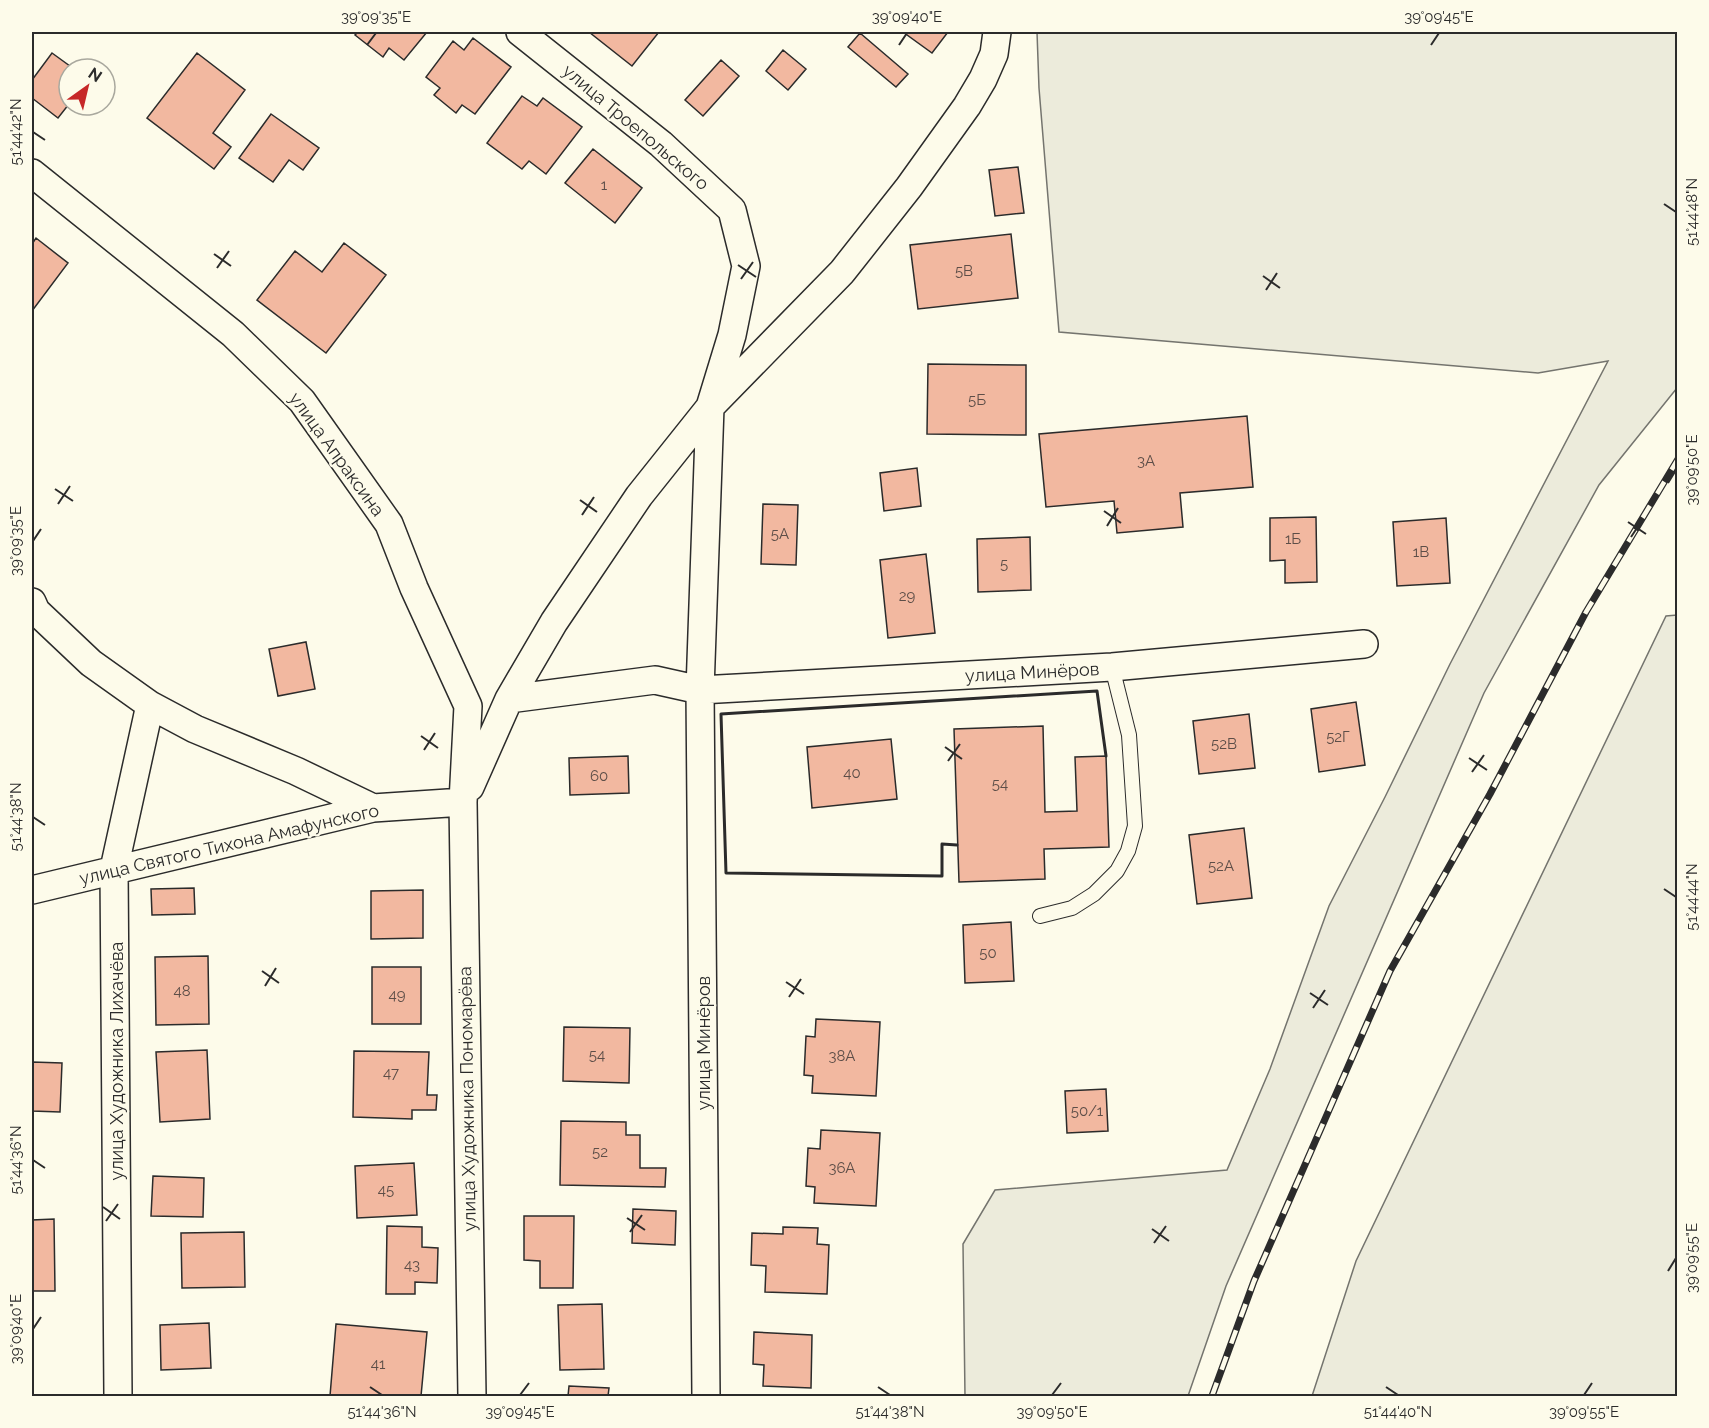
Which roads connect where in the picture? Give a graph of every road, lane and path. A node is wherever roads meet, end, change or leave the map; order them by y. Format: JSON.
{"nodes":[{"id":1,"x":520,"y":32,"type":"edge"},
{"id":2,"x":997,"y":32,"type":"edge"},
{"id":3,"x":32,"y":173,"type":"edge"},
{"id":4,"x":710,"y":407,"type":"junction"},
{"id":5,"x":32,"y":602,"type":"edge"},
{"id":6,"x":1364,"y":644,"type":"dead end"},
{"id":7,"x":1112,"y":667,"type":"junction"},
{"id":8,"x":700,"y":690,"type":"junction"},
{"id":9,"x":508,"y":699,"type":"junction"},
{"id":10,"x":150,"y":705,"type":"junction"},
{"id":11,"x":463,"y":802,"type":"junction"},
{"id":12,"x":373,"y":808,"type":"junction"},
{"id":13,"x":114,"y":869,"type":"junction"},
{"id":14,"x":32,"y":890,"type":"edge"},
{"id":15,"x":1040,"y":916,"type":"dead end"},
{"id":16,"x":118,"y":1396,"type":"edge"},
{"id":17,"x":471,"y":1396,"type":"edge"},
{"id":18,"x":706,"y":1396,"type":"edge"}],
"edges":[{"from":1,"to":4,"type":"street","name":"улица Троепольского"},
{"from":2,"to":4,"type":"street"},
{"from":3,"to":11,"type":"street","name":"улица Апраксина"},
{"from":4,"to":8,"type":"street"},
{"from":4,"to":9,"type":"street"},
{"from":5,"to":10,"type":"street"},
{"from":6,"to":7,"type":"street","name":"улица Минёров"},
{"from":7,"to":8,"type":"street","name":"улица Минёров"},
{"from":7,"to":15,"type":"lane"},
{"from":8,"to":9,"type":"street","name":"улица Минёров"},
{"from":8,"to":18,"type":"street","name":"улица Минёров"},
{"from":9,"to":11,"type":"street"},
{"from":10,"to":12,"type":"street"},
{"from":10,"to":13,"type":"street","name":"улица Художника Лихачёва"},
{"from":11,"to":12,"type":"street","name":"улица Святого Тихона Амафунского"},
{"from":11,"to":17,"type":"street","name":"улица Художника Пономарёва"},
{"from":12,"to":13,"type":"street","name":"улица Святого Тихона Амафунского"},
{"from":13,"to":14,"type":"street","name":"улица Святого Тихона Амафунского"},
{"from":13,"to":16,"type":"street","name":"улица Художника Лихачёва"}]}
